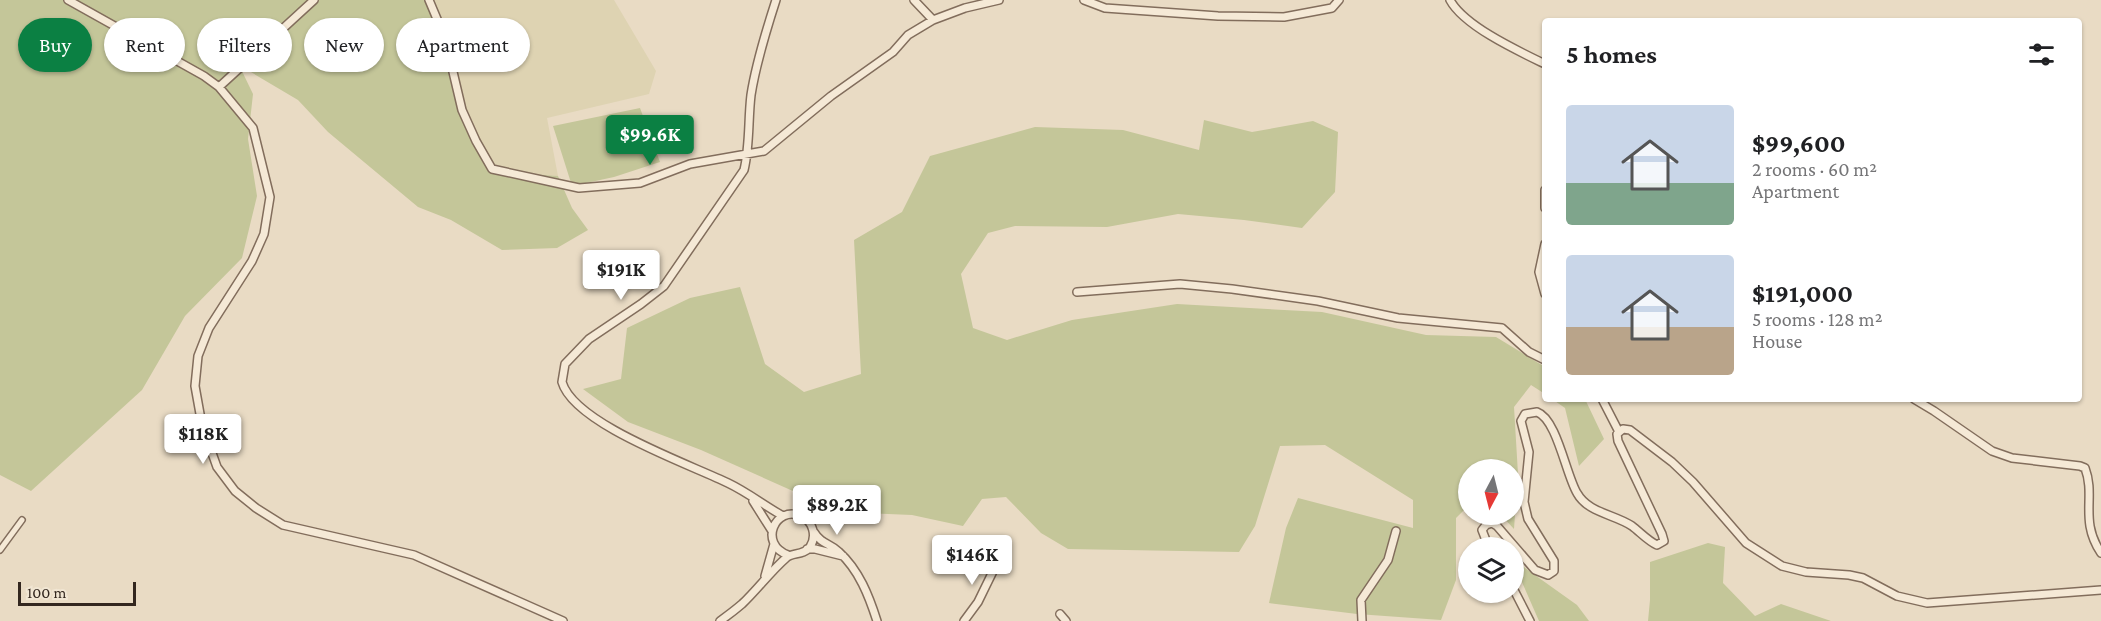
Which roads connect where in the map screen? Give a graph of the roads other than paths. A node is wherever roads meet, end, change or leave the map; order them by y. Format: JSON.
{"nodes":[{"id":1,"x":68,"y":0,"type":"edge"},
{"id":2,"x":314,"y":0,"type":"edge"},
{"id":3,"x":429,"y":0,"type":"edge"},
{"id":4,"x":776,"y":0,"type":"edge"},
{"id":5,"x":914,"y":0,"type":"edge"},
{"id":6,"x":999,"y":0,"type":"edge"},
{"id":7,"x":1084,"y":0,"type":"edge"},
{"id":8,"x":1339,"y":0,"type":"edge"},
{"id":9,"x":1449,"y":0,"type":"edge"},
{"id":10,"x":933,"y":20,"type":"junction"},
{"id":11,"x":1542,"y":62,"type":"edge"},
{"id":12,"x":219,"y":87,"type":"junction"},
{"id":13,"x":747,"y":154,"type":"junction"},
{"id":14,"x":1542,"y":258,"type":"edge"},
{"id":15,"x":1542,"y":283,"type":"edge"},
{"id":16,"x":1077,"y":292,"type":"dead end"},
{"id":17,"x":1542,"y":358,"type":"edge"},
{"id":18,"x":1604,"y":402,"type":"edge"},
{"id":19,"x":1919,"y":402,"type":"edge"},
{"id":20,"x":1619,"y":432,"type":"junction"},
{"id":21,"x":750,"y":496,"type":"junction"},
{"id":22,"x":783,"y":516,"type":"junction"},
{"id":23,"x":22,"y":520,"type":"dead end"},
{"id":24,"x":813,"y":530,"type":"junction"},
{"id":25,"x":772,"y":531,"type":"junction"},
{"id":26,"x":1396,"y":531,"type":"dead end"},
{"id":27,"x":1485,"y":537,"type":"edge"},
{"id":28,"x":1506,"y":537,"type":"edge"},
{"id":29,"x":774,"y":544,"type":"junction"},
{"id":30,"x":807,"y":549,"type":"junction"},
{"id":31,"x":0,"y":550,"type":"edge"},
{"id":32,"x":2101,"y":553,"type":"edge"},
{"id":33,"x":788,"y":555,"type":"junction"},
{"id":34,"x":843,"y":556,"type":"junction"},
{"id":35,"x":1524,"y":557,"type":"edge"},
{"id":36,"x":998,"y":561,"type":"dead end"},
{"id":37,"x":764,"y":578,"type":"junction"},
{"id":38,"x":2101,"y":590,"type":"edge"},
{"id":39,"x":1521,"y":603,"type":"edge"},
{"id":40,"x":546,"y":613,"type":"junction"},
{"id":41,"x":1060,"y":614,"type":"dead end"},
{"id":42,"x":542,"y":621,"type":"edge"},
{"id":43,"x":563,"y":621,"type":"edge"},
{"id":44,"x":720,"y":621,"type":"edge"},
{"id":45,"x":878,"y":621,"type":"edge"},
{"id":46,"x":964,"y":621,"type":"edge"},
{"id":47,"x":1066,"y":621,"type":"edge"},
{"id":48,"x":1362,"y":621,"type":"edge"},
{"id":49,"x":1530,"y":621,"type":"edge"}],
"edges":[{"from":1,"to":12,"type":"street"},
{"from":2,"to":12,"type":"street"},
{"from":3,"to":13,"type":"street"},
{"from":4,"to":13,"type":"street"},
{"from":5,"to":10,"type":"street"},
{"from":6,"to":10,"type":"street"},
{"from":7,"to":8,"type":"street"},
{"from":9,"to":11,"type":"street"},
{"from":10,"to":13,"type":"street"},
{"from":12,"to":40,"type":"street"},
{"from":13,"to":21,"type":"street"},
{"from":14,"to":15,"type":"street"},
{"from":16,"to":17,"type":"street"},
{"from":18,"to":20,"type":"street"},
{"from":19,"to":32,"type":"street"},
{"from":20,"to":35,"type":"street"},
{"from":20,"to":38,"type":"street"},
{"from":21,"to":22,"type":"street"},
{"from":21,"to":25,"type":"street"},
{"from":22,"to":24,"type":"street"},
{"from":22,"to":25,"type":"street"},
{"from":23,"to":31,"type":"street"},
{"from":24,"to":30,"type":"street"},
{"from":24,"to":34,"type":"street"},
{"from":25,"to":29,"type":"street"},
{"from":26,"to":48,"type":"street"},
{"from":27,"to":28,"type":"street"},
{"from":29,"to":33,"type":"street"},
{"from":29,"to":37,"type":"street"},
{"from":30,"to":33,"type":"street"},
{"from":30,"to":34,"type":"street"},
{"from":33,"to":37,"type":"street"},
{"from":34,"to":45,"type":"street"},
{"from":36,"to":46,"type":"street"},
{"from":37,"to":44,"type":"street"},
{"from":39,"to":49,"type":"street"},
{"from":40,"to":42,"type":"street"},
{"from":40,"to":43,"type":"street"},
{"from":41,"to":47,"type":"street"}]}
